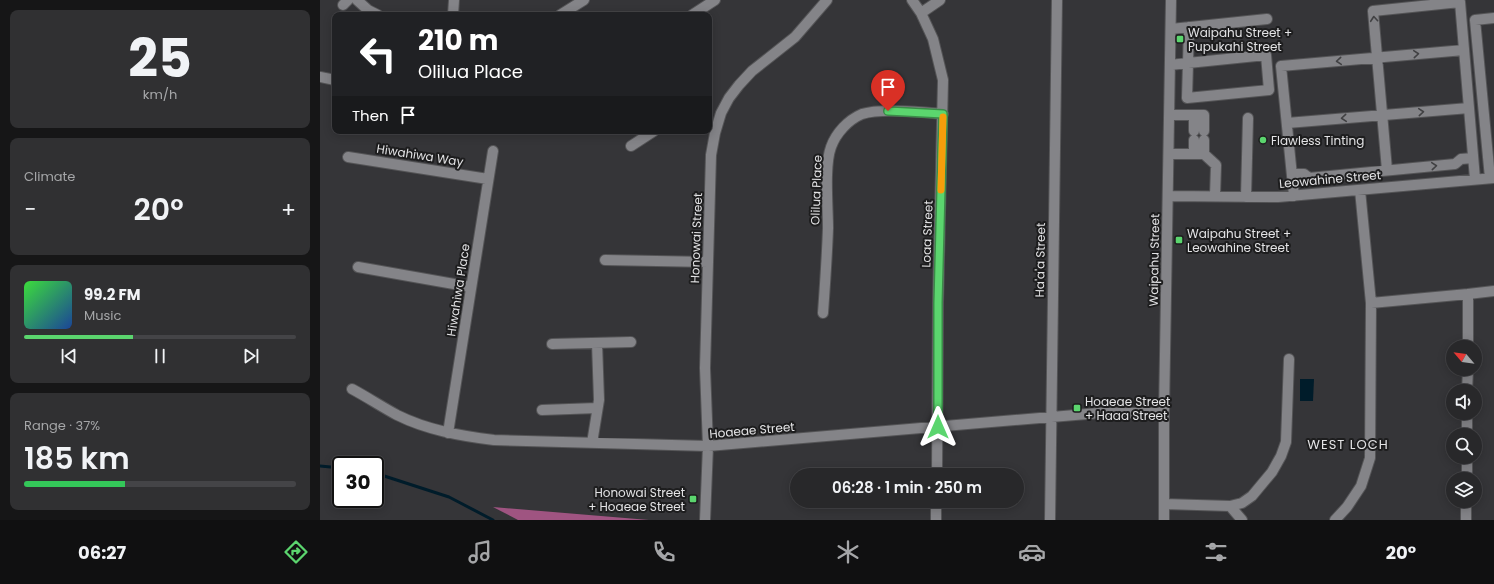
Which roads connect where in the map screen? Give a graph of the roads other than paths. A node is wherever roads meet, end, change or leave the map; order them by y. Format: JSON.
{"nodes":[{"id":1,"x":357,"y":0,"type":"edge"},
{"id":2,"x":454,"y":0,"type":"edge"},
{"id":3,"x":584,"y":0,"type":"edge"},
{"id":4,"x":715,"y":0,"type":"edge"},
{"id":5,"x":826,"y":0,"type":"edge"},
{"id":6,"x":912,"y":0,"type":"edge"},
{"id":7,"x":940,"y":0,"type":"edge"},
{"id":8,"x":1057,"y":0,"type":"edge"},
{"id":9,"x":1171,"y":0,"type":"edge"},
{"id":10,"x":372,"y":12,"type":"edge"},
{"id":11,"x":453,"y":12,"type":"edge"},
{"id":12,"x":565,"y":12,"type":"edge"},
{"id":13,"x":697,"y":12,"type":"edge"},
{"id":14,"x":921,"y":14,"type":"junction"},
{"id":15,"x":1494,"y":18,"type":"edge"},
{"id":16,"x":1267,"y":19,"type":"dead end"},
{"id":17,"x":1189,"y":27,"type":"junction"},
{"id":18,"x":1171,"y":28,"type":"junction"},
{"id":19,"x":1464,"y":50,"type":"junction"},
{"id":20,"x":1377,"y":58,"type":"junction"},
{"id":21,"x":1188,"y":63,"type":"junction"},
{"id":22,"x":1170,"y":65,"type":"junction"},
{"id":23,"x":320,"y":77,"type":"edge"},
{"id":24,"x":332,"y":79,"type":"edge"},
{"id":25,"x":1469,"y":108,"type":"junction"},
{"id":26,"x":943,"y":114,"type":"junction"},
{"id":27,"x":1169,"y":115,"type":"junction"},
{"id":28,"x":1382,"y":115,"type":"junction"},
{"id":29,"x":1248,"y":118,"type":"dead end"},
{"id":30,"x":1287,"y":123,"type":"junction"},
{"id":31,"x":712,"y":132,"type":"edge"},
{"id":32,"x":649,"y":134,"type":"edge"},
{"id":33,"x":712,"y":134,"type":"edge"},
{"id":34,"x":631,"y":146,"type":"dead end"},
{"id":35,"x":493,"y":151,"type":"dead end"},
{"id":36,"x":1169,"y":154,"type":"junction"},
{"id":37,"x":1199,"y":154,"type":"junction"},
{"id":38,"x":348,"y":157,"type":"dead end"},
{"id":39,"x":1474,"y":158,"type":"junction"},
{"id":40,"x":1391,"y":170,"type":"junction"},
{"id":41,"x":1292,"y":174,"type":"junction"},
{"id":42,"x":1492,"y":178,"type":"edge"},
{"id":43,"x":488,"y":179,"type":"junction"},
{"id":44,"x":1475,"y":179,"type":"junction"},
{"id":45,"x":1397,"y":187,"type":"junction"},
{"id":46,"x":1360,"y":190,"type":"junction"},
{"id":47,"x":1168,"y":196,"type":"junction"},
{"id":48,"x":1215,"y":196,"type":"junction"},
{"id":49,"x":1294,"y":196,"type":"junction"},
{"id":50,"x":1246,"y":197,"type":"junction"},
{"id":51,"x":605,"y":260,"type":"dead end"},
{"id":52,"x":708,"y":262,"type":"junction"},
{"id":53,"x":358,"y":267,"type":"dead end"},
{"id":54,"x":471,"y":287,"type":"junction"},
{"id":55,"x":1494,"y":291,"type":"edge"},
{"id":56,"x":1468,"y":294,"type":"junction"},
{"id":57,"x":1371,"y":303,"type":"junction"},
{"id":58,"x":823,"y":314,"type":"dead end"},
{"id":59,"x":1468,"y":340,"type":"edge"},
{"id":60,"x":631,"y":342,"type":"dead end"},
{"id":61,"x":597,"y":343,"type":"junction"},
{"id":62,"x":552,"y":344,"type":"dead end"},
{"id":63,"x":1289,"y":359,"type":"dead end"},
{"id":64,"x":352,"y":389,"type":"dead end"},
{"id":65,"x":597,"y":408,"type":"junction"},
{"id":66,"x":542,"y":410,"type":"dead end"},
{"id":67,"x":1164,"y":413,"type":"junction"},
{"id":68,"x":1051,"y":418,"type":"junction"},
{"id":69,"x":938,"y":427,"type":"junction"},
{"id":70,"x":448,"y":433,"type":"junction"},
{"id":71,"x":592,"y":443,"type":"junction"},
{"id":72,"x":708,"y":446,"type":"junction"},
{"id":73,"x":937,"y":468,"type":"edge"},
{"id":74,"x":1164,"y":504,"type":"junction"},
{"id":75,"x":1230,"y":506,"type":"junction"},
{"id":76,"x":936,"y":508,"type":"edge"},
{"id":77,"x":1466,"y":508,"type":"edge"},
{"id":78,"x":705,"y":520,"type":"edge"},
{"id":79,"x":936,"y":520,"type":"edge"},
{"id":80,"x":1050,"y":520,"type":"edge"},
{"id":81,"x":1164,"y":520,"type":"edge"},
{"id":82,"x":1242,"y":520,"type":"edge"},
{"id":83,"x":1335,"y":520,"type":"edge"},
{"id":84,"x":1466,"y":520,"type":"edge"}],
"edges":[{"from":1,"to":10,"type":"street"},
{"from":2,"to":11,"type":"street"},
{"from":3,"to":12,"type":"street"},
{"from":4,"to":13,"type":"street"},
{"from":5,"to":31,"type":"street","name":"Honowai Street"},
{"from":6,"to":14,"type":"street","name":"Loaa Street"},
{"from":7,"to":14,"type":"street"},
{"from":8,"to":68,"type":"street","name":"Ha'a'a Street"},
{"from":9,"to":18,"type":"street","name":"Waipahu Street"},
{"from":14,"to":26,"type":"street","name":"Loaa Street"},
{"from":15,"to":42,"type":"street"},
{"from":16,"to":17,"type":"street"},
{"from":17,"to":18,"type":"street"},
{"from":17,"to":21,"type":"street"},
{"from":18,"to":22,"type":"street","name":"Waipahu Street"},
{"from":20,"to":19,"type":"street","one_way":true},
{"from":20,"to":19,"type":"street","one_way":true},
{"from":19,"to":25,"type":"street"},
{"from":20,"to":28,"type":"street"},
{"from":20,"to":30,"type":"street","one_way":true},
{"from":21,"to":21,"type":"street"},
{"from":21,"to":22,"type":"street"},
{"from":22,"to":27,"type":"street","name":"Waipahu Street"},
{"from":23,"to":24,"type":"street"},
{"from":28,"to":25,"type":"street","one_way":true},
{"from":25,"to":39,"type":"street"},
{"from":26,"to":58,"type":"street","name":"Olilua Place"},
{"from":26,"to":69,"type":"street","name":"Loaa Street"},
{"from":27,"to":36,"type":"street","name":"Waipahu Street"},
{"from":27,"to":37,"type":"street"},
{"from":28,"to":30,"type":"street","one_way":true},
{"from":28,"to":40,"type":"street"},
{"from":29,"to":50,"type":"street"},
{"from":30,"to":41,"type":"street"},
{"from":32,"to":34,"type":"street"},
{"from":33,"to":52,"type":"street","name":"Honowai Street"},
{"from":35,"to":43,"type":"street","name":"Hiwahiwa Place"},
{"from":36,"to":37,"type":"street"},
{"from":36,"to":47,"type":"street","name":"Waipahu Street"},
{"from":37,"to":48,"type":"street"},
{"from":38,"to":43,"type":"street","name":"Hiwahiwa Way"},
{"from":40,"to":39,"type":"street","one_way":true},
{"from":39,"to":44,"type":"street"},
{"from":40,"to":41,"type":"street"},
{"from":40,"to":45,"type":"street"},
{"from":41,"to":49,"type":"street"},
{"from":42,"to":44,"type":"street","name":"Leowahine Street"},
{"from":43,"to":54,"type":"street","name":"Hiwahiwa Place"},
{"from":44,"to":45,"type":"street","name":"Leowahine Street"},
{"from":45,"to":46,"type":"street","name":"Leowahine Street"},
{"from":46,"to":49,"type":"street","name":"Leowahine Street"},
{"from":46,"to":57,"type":"street"},
{"from":47,"to":48,"type":"street","name":"Leowahine Street"},
{"from":47,"to":67,"type":"street","name":"Waipahu Street"},
{"from":48,"to":50,"type":"street","name":"Leowahine Street"},
{"from":49,"to":50,"type":"street","name":"Leowahine Street"},
{"from":51,"to":52,"type":"street"},
{"from":52,"to":72,"type":"street","name":"Honowai Street"},
{"from":53,"to":54,"type":"street"},
{"from":54,"to":70,"type":"street","name":"Hiwahiwa Place"},
{"from":55,"to":56,"type":"street"},
{"from":56,"to":57,"type":"street"},
{"from":56,"to":59,"type":"street"},
{"from":57,"to":83,"type":"street"},
{"from":60,"to":61,"type":"street"},
{"from":61,"to":62,"type":"street"},
{"from":61,"to":65,"type":"street"},
{"from":63,"to":75,"type":"street"},
{"from":64,"to":70,"type":"street","name":"Hoaeae Street"},
{"from":65,"to":66,"type":"street"},
{"from":65,"to":71,"type":"street"},
{"from":67,"to":68,"type":"street","name":"Hoaeae Street"},
{"from":67,"to":74,"type":"street","name":"Waipahu Street"},
{"from":68,"to":69,"type":"street","name":"Hoaeae Street"},
{"from":68,"to":80,"type":"street","name":"Ha'a'a Street"},
{"from":69,"to":72,"type":"street","name":"Hoaeae Street"},
{"from":69,"to":73,"type":"street","name":"Loaa Street"},
{"from":70,"to":71,"type":"street","name":"Hoaeae Street"},
{"from":71,"to":72,"type":"street","name":"Hoaeae Street"},
{"from":72,"to":78,"type":"street","name":"Honowai Street"},
{"from":74,"to":75,"type":"street"},
{"from":74,"to":81,"type":"street","name":"Waipahu Street"},
{"from":75,"to":82,"type":"street"},
{"from":76,"to":79,"type":"street"},
{"from":77,"to":84,"type":"street"}]}
